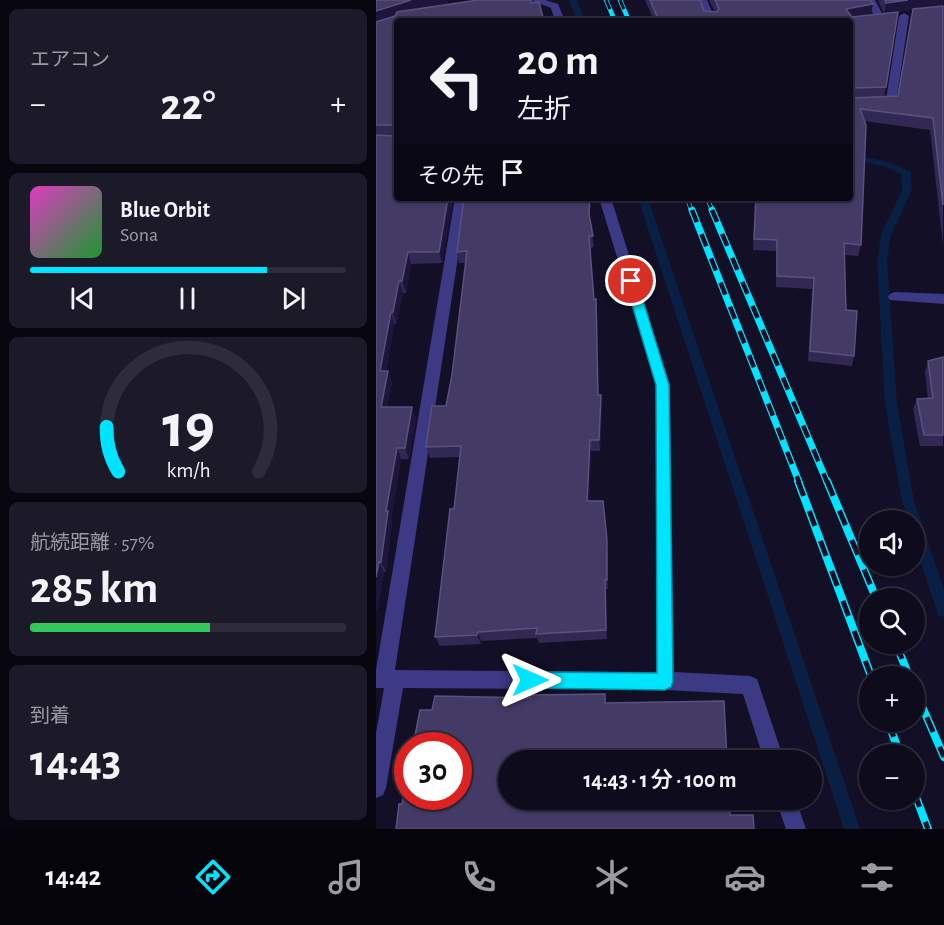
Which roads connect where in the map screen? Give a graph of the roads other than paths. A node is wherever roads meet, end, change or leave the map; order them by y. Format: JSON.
{"nodes":[{"id":1,"x":535,"y":0,"type":"edge"},
{"id":2,"x":702,"y":0,"type":"edge"},
{"id":3,"x":870,"y":0,"type":"edge"},
{"id":4,"x":559,"y":18,"type":"edge"},
{"id":5,"x":710,"y":18,"type":"edge"},
{"id":6,"x":853,"y":104,"type":"edge"},
{"id":7,"x":461,"y":201,"type":"edge"},
{"id":8,"x":606,"y":201,"type":"edge"},
{"id":9,"x":895,"y":297,"type":"dead end"},
{"id":10,"x":943,"y":299,"type":"edge"},
{"id":11,"x":385,"y":679,"type":"edge"},
{"id":12,"x":665,"y":681,"type":"junction"},
{"id":13,"x":771,"y":750,"type":"edge"},
{"id":14,"x":376,"y":788,"type":"edge"},
{"id":15,"x":789,"y":810,"type":"edge"},
{"id":16,"x":796,"y":829,"type":"edge"}],
"edges":[{"from":1,"to":4,"type":"street"},
{"from":2,"to":5,"type":"street"},
{"from":3,"to":6,"type":"street"},
{"from":7,"to":11,"type":"street"},
{"from":8,"to":12,"type":"street"},
{"from":9,"to":10,"type":"street"},
{"from":11,"to":12,"type":"street"},
{"from":11,"to":14,"type":"street"},
{"from":12,"to":13,"type":"street"},
{"from":15,"to":16,"type":"street"}]}
